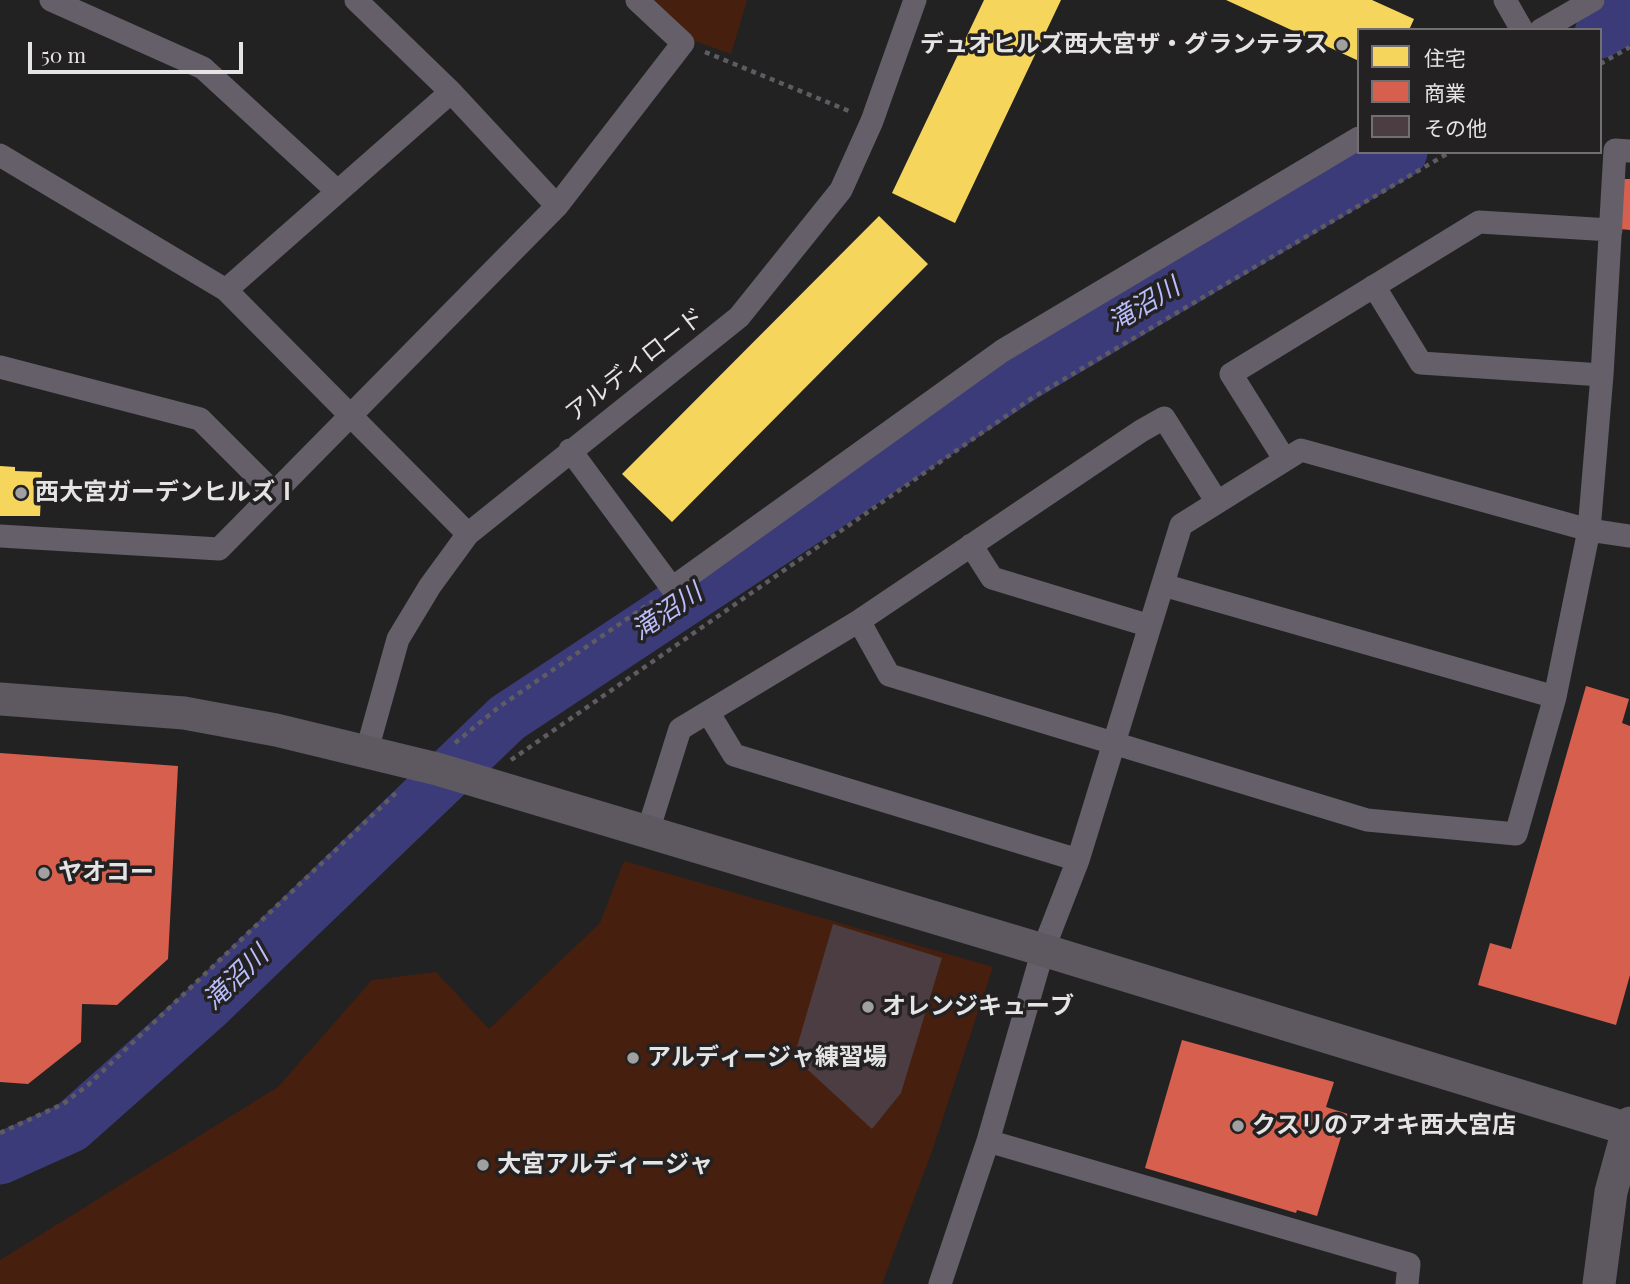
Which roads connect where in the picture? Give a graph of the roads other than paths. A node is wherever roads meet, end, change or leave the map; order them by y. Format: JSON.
{"nodes":[{"id":1,"x":51,"y":0,"type":"edge"},
{"id":2,"x":356,"y":0,"type":"edge"},
{"id":3,"x":637,"y":0,"type":"edge"},
{"id":4,"x":915,"y":0,"type":"edge"},
{"id":5,"x":1505,"y":0,"type":"edge"},
{"id":6,"x":1593,"y":0,"type":"edge"},
{"id":7,"x":1521,"y":28,"type":"edge"},
{"id":8,"x":1544,"y":28,"type":"edge"},
{"id":9,"x":451,"y":92,"type":"junction"},
{"id":10,"x":1357,"y":139,"type":"edge"},
{"id":11,"x":1630,"y":151,"type":"edge"},
{"id":12,"x":0,"y":155,"type":"edge"},
{"id":13,"x":336,"y":190,"type":"junction"},
{"id":14,"x":557,"y":206,"type":"junction"},
{"id":15,"x":1611,"y":230,"type":"junction"},
{"id":16,"x":1374,"y":286,"type":"junction"},
{"id":17,"x":226,"y":290,"type":"junction"},
{"id":18,"x":0,"y":367,"type":"edge"},
{"id":19,"x":1602,"y":375,"type":"junction"},
{"id":20,"x":350,"y":412,"type":"junction"},
{"id":21,"x":570,"y":450,"type":"junction"},
{"id":22,"x":1284,"y":460,"type":"junction"},
{"id":23,"x":273,"y":492,"type":"junction"},
{"id":24,"x":1217,"y":502,"type":"junction"},
{"id":25,"x":1589,"y":530,"type":"junction"},
{"id":26,"x":468,"y":534,"type":"junction"},
{"id":27,"x":0,"y":536,"type":"edge"},
{"id":28,"x":1630,"y":536,"type":"edge"},
{"id":29,"x":971,"y":545,"type":"junction"},
{"id":30,"x":1163,"y":585,"type":"junction"},
{"id":31,"x":859,"y":621,"type":"junction"},
{"id":32,"x":1150,"y":626,"type":"junction"},
{"id":33,"x":1555,"y":697,"type":"junction"},
{"id":34,"x":0,"y":699,"type":"edge"},
{"id":35,"x":708,"y":712,"type":"junction"},
{"id":36,"x":1114,"y":745,"type":"junction"},
{"id":37,"x":367,"y":750,"type":"junction"},
{"id":38,"x":648,"y":831,"type":"junction"},
{"id":39,"x":1079,"y":860,"type":"junction"},
{"id":40,"x":1043,"y":950,"type":"junction"},
{"id":41,"x":1629,"y":1127,"type":"edge"},
{"id":42,"x":988,"y":1141,"type":"junction"},
{"id":43,"x":940,"y":1284,"type":"edge"},
{"id":44,"x":1407,"y":1284,"type":"edge"},
{"id":45,"x":1599,"y":1284,"type":"edge"}],
"edges":[{"from":1,"to":13,"type":"street"},
{"from":2,"to":9,"type":"street"},
{"from":3,"to":14,"type":"street"},
{"from":4,"to":21,"type":"street","name":"アルディロード"},
{"from":5,"to":7,"type":"street"},
{"from":6,"to":8,"type":"street"},
{"from":9,"to":13,"type":"street"},
{"from":9,"to":14,"type":"street"},
{"from":10,"to":21,"type":"street"},
{"from":11,"to":15,"type":"street"},
{"from":12,"to":17,"type":"street"},
{"from":13,"to":17,"type":"street"},
{"from":14,"to":20,"type":"street"},
{"from":15,"to":16,"type":"street"},
{"from":15,"to":19,"type":"street"},
{"from":16,"to":19,"type":"street"},
{"from":16,"to":22,"type":"street"},
{"from":17,"to":20,"type":"street"},
{"from":18,"to":23,"type":"street"},
{"from":19,"to":25,"type":"street"},
{"from":20,"to":23,"type":"street"},
{"from":20,"to":26,"type":"street"},
{"from":21,"to":26,"type":"street","name":"アルディロード"},
{"from":22,"to":24,"type":"street"},
{"from":22,"to":25,"type":"street"},
{"from":23,"to":27,"type":"street"},
{"from":24,"to":29,"type":"street"},
{"from":24,"to":30,"type":"street"},
{"from":25,"to":28,"type":"street"},
{"from":25,"to":33,"type":"street"},
{"from":26,"to":37,"type":"street","name":"アルディロード"},
{"from":29,"to":31,"type":"street"},
{"from":29,"to":32,"type":"street"},
{"from":30,"to":32,"type":"street"},
{"from":30,"to":33,"type":"street"},
{"from":31,"to":35,"type":"street"},
{"from":31,"to":36,"type":"street"},
{"from":32,"to":36,"type":"street"},
{"from":33,"to":36,"type":"street"},
{"from":34,"to":37,"type":"street"},
{"from":35,"to":38,"type":"street"},
{"from":35,"to":39,"type":"street"},
{"from":36,"to":39,"type":"street"},
{"from":37,"to":38,"type":"street"},
{"from":38,"to":40,"type":"street"},
{"from":39,"to":40,"type":"street"},
{"from":40,"to":41,"type":"street"},
{"from":40,"to":42,"type":"street"},
{"from":41,"to":45,"type":"street"},
{"from":42,"to":43,"type":"street"},
{"from":42,"to":44,"type":"street"}]}
